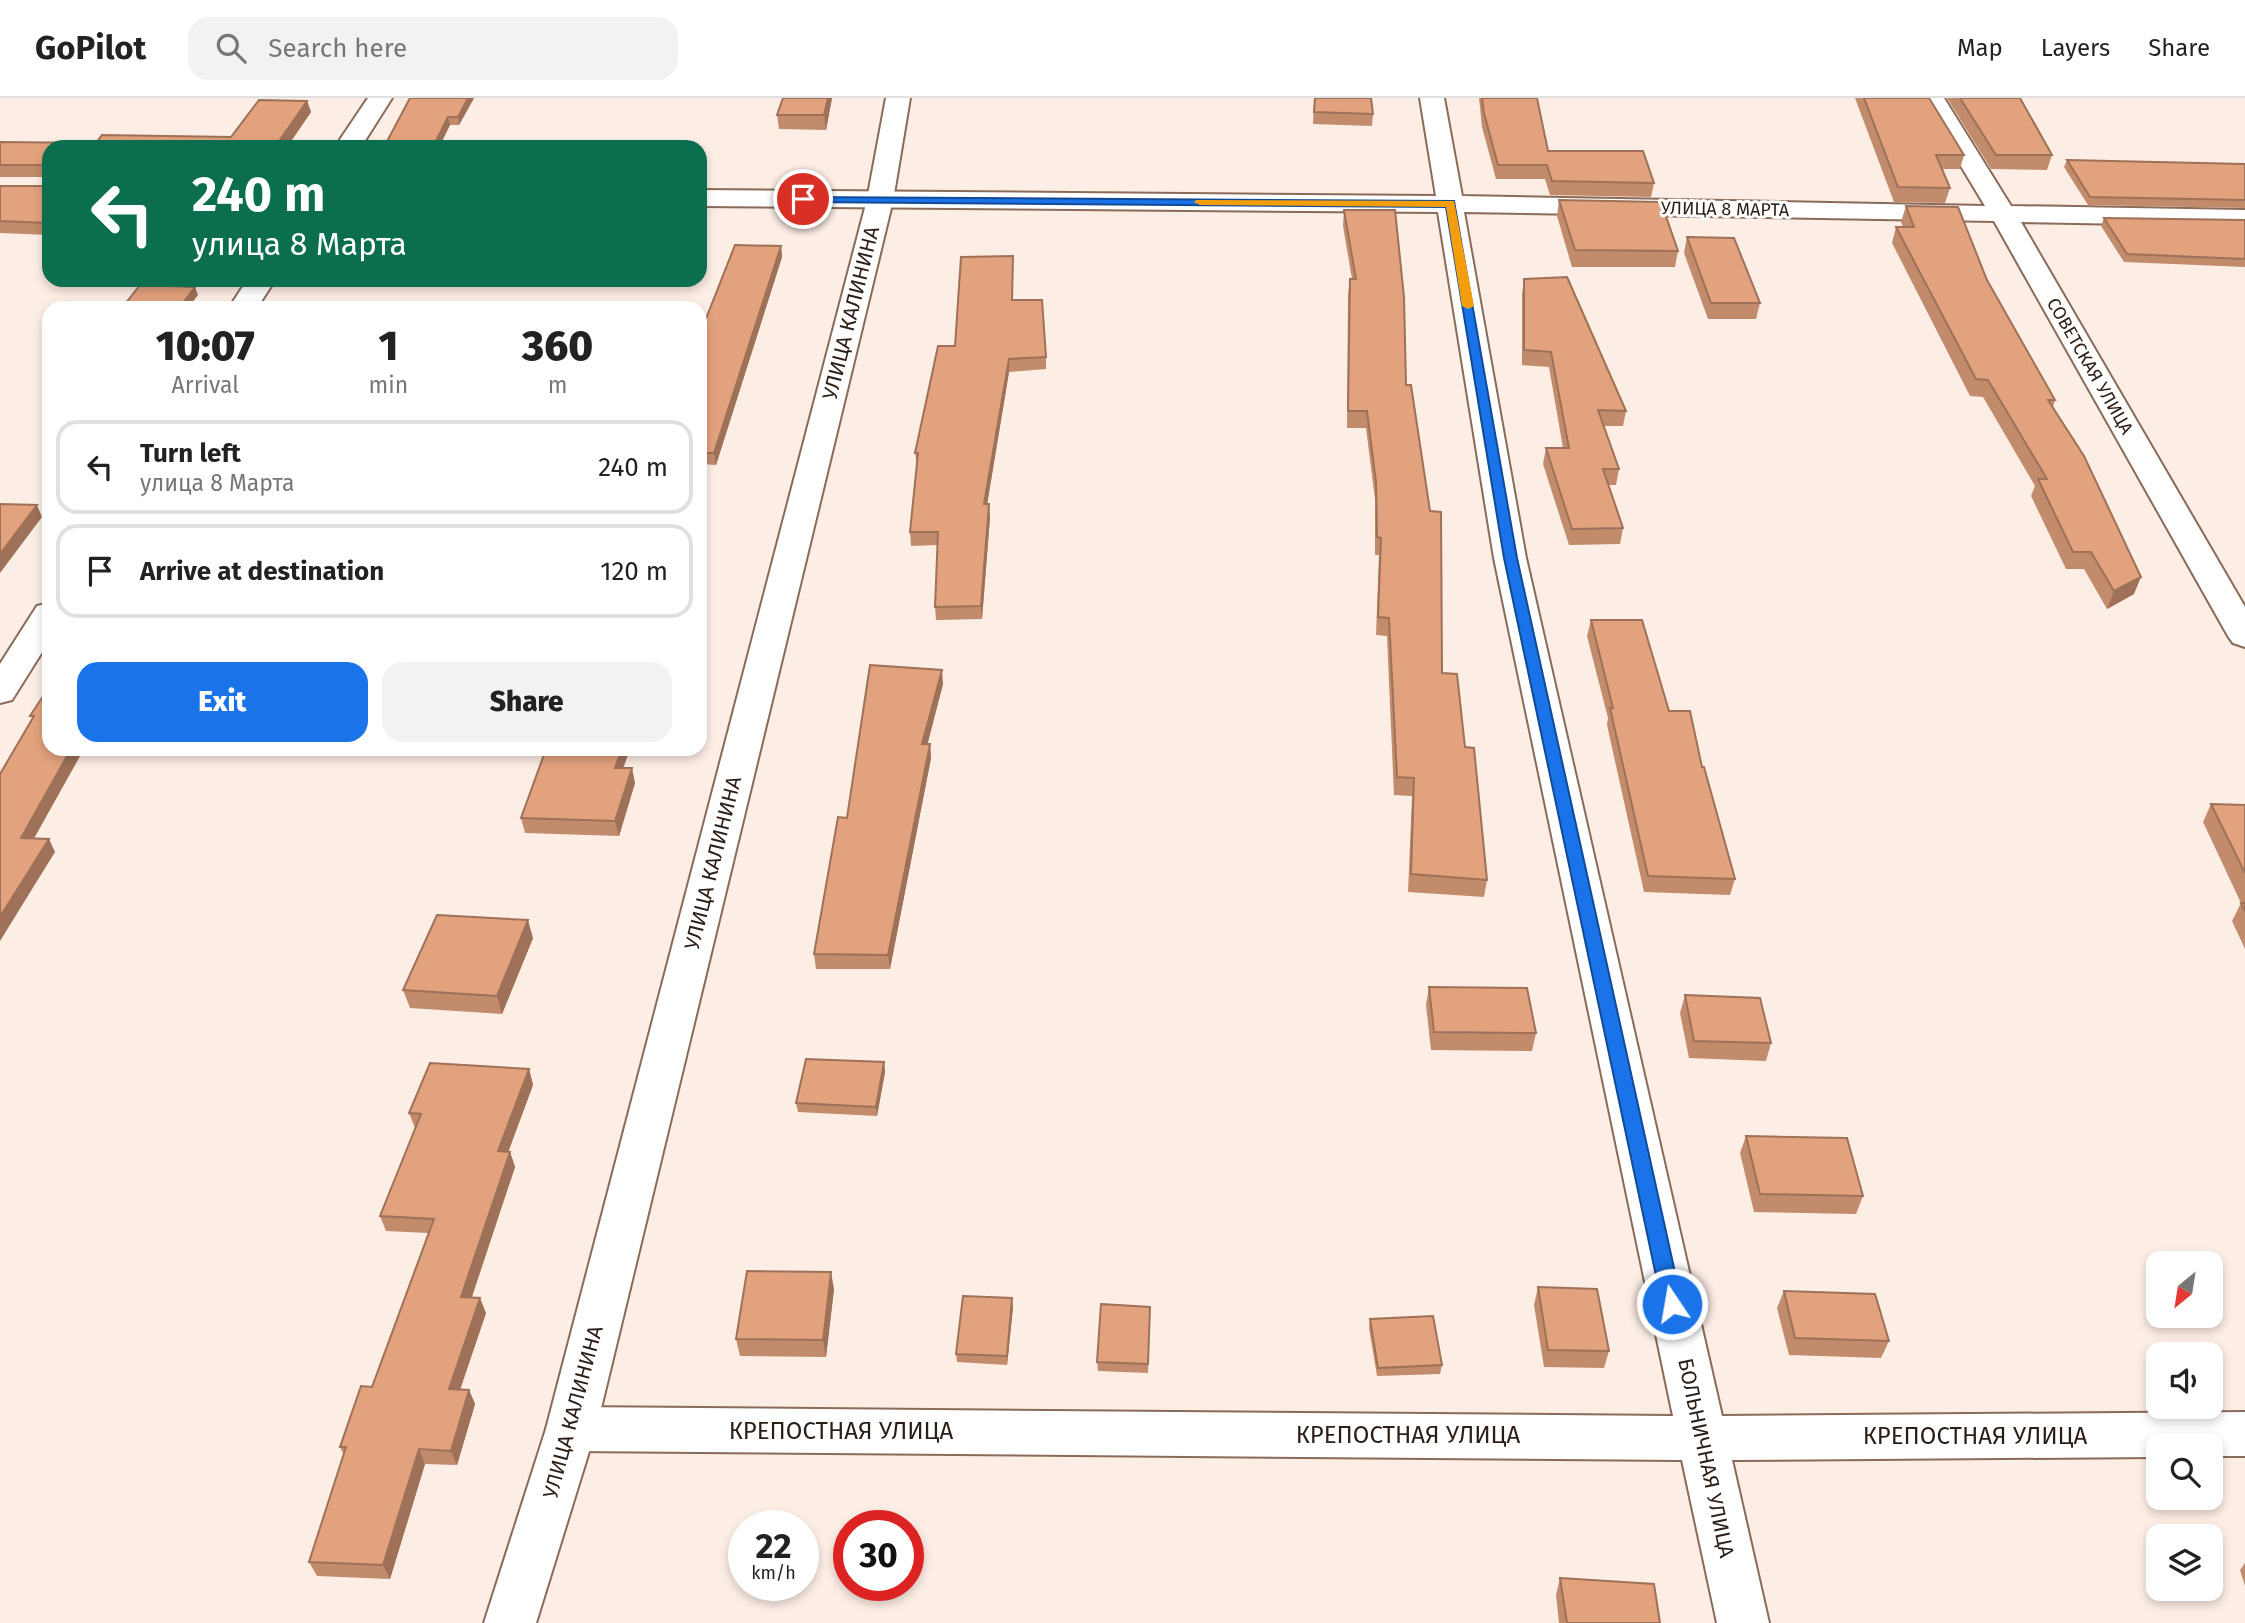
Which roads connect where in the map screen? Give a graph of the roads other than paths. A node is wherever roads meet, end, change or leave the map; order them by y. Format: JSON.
{"nodes":[{"id":1,"x":380,"y":98,"type":"edge"},
{"id":2,"x":898,"y":98,"type":"edge"},
{"id":3,"x":1432,"y":98,"type":"edge"},
{"id":4,"x":1932,"y":98,"type":"edge"},
{"id":5,"x":353,"y":140,"type":"edge"},
{"id":6,"x":707,"y":198,"type":"edge"},
{"id":7,"x":880,"y":200,"type":"junction"},
{"id":8,"x":1450,"y":204,"type":"junction"},
{"id":9,"x":2003,"y":214,"type":"junction"},
{"id":10,"x":2245,"y":218,"type":"edge"},
{"id":11,"x":42,"y":624,"type":"edge"},
{"id":12,"x":2245,"y":636,"type":"edge"},
{"id":13,"x":0,"y":692,"type":"edge"},
{"id":14,"x":571,"y":1429,"type":"junction"},
{"id":15,"x":2245,"y":1434,"type":"edge"},
{"id":16,"x":1701,"y":1438,"type":"junction"},
{"id":17,"x":510,"y":1623,"type":"edge"},
{"id":18,"x":1743,"y":1623,"type":"edge"}],
"edges":[{"from":1,"to":5,"type":"street"},
{"from":2,"to":7,"type":"street","name":"УЛИЦА КАЛИНИНА"},
{"from":3,"to":8,"type":"street","name":"БОЛЬНИЧНАЯ УЛИЦА"},
{"from":4,"to":9,"type":"street","name":"СОВЕТСКАЯ УЛИЦА"},
{"from":6,"to":7,"type":"street","name":"УЛИЦА 8 МАРТА"},
{"from":7,"to":8,"type":"street","name":"УЛИЦА 8 МАРТА"},
{"from":7,"to":14,"type":"street","name":"УЛИЦА КАЛИНИНА"},
{"from":8,"to":9,"type":"street","name":"УЛИЦА 8 МАРТА"},
{"from":8,"to":16,"type":"street","name":"БОЛЬНИЧНАЯ УЛИЦА"},
{"from":9,"to":10,"type":"street","name":"УЛИЦА 8 МАРТА"},
{"from":9,"to":12,"type":"street","name":"СОВЕТСКАЯ УЛИЦА"},
{"from":11,"to":13,"type":"street"},
{"from":14,"to":16,"type":"street","name":"КРЕПОСТНАЯ УЛИЦА"},
{"from":14,"to":17,"type":"street","name":"УЛИЦА КАЛИНИНА"},
{"from":15,"to":16,"type":"street","name":"КРЕПОСТНАЯ УЛИЦА"},
{"from":16,"to":18,"type":"street","name":"БОЛЬНИЧНАЯ УЛИЦА"}]}
